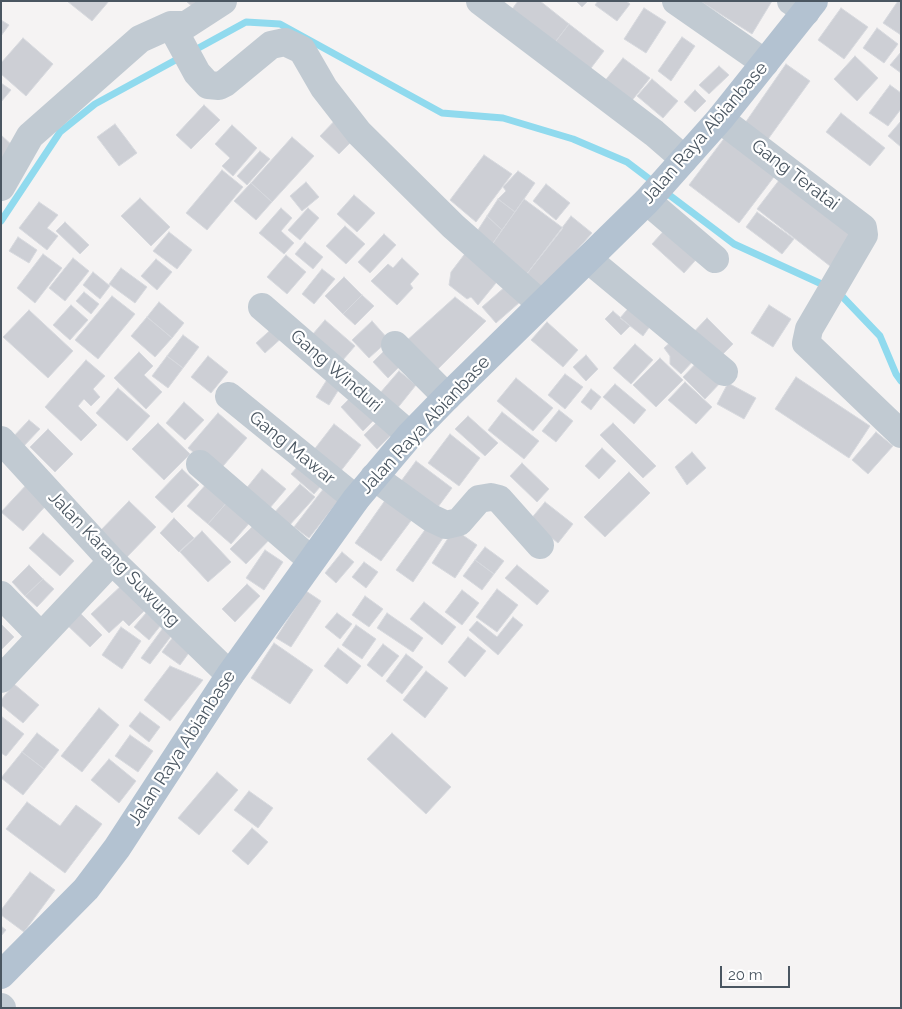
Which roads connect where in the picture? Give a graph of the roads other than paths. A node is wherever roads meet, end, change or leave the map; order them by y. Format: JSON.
{"nodes":[{"id":1,"x":223,"y":1,"type":"edge"},
{"id":2,"x":480,"y":1,"type":"edge"},
{"id":3,"x":676,"y":1,"type":"edge"},
{"id":4,"x":804,"y":5,"type":"edge"},
{"id":5,"x":176,"y":32,"type":"junction"},
{"id":6,"x":766,"y":63,"type":"junction"},
{"id":7,"x":720,"y":119,"type":"junction"},
{"id":8,"x":679,"y":165,"type":"junction"},
{"id":9,"x":1,"y":187,"type":"edge"},
{"id":10,"x":648,"y":199,"type":"junction"},
{"id":11,"x":715,"y":259,"type":"dead end"},
{"id":12,"x":589,"y":260,"type":"junction"},
{"id":13,"x":541,"y":304,"type":"junction"},
{"id":14,"x":262,"y":307,"type":"dead end"},
{"id":15,"x":395,"y":345,"type":"dead end"},
{"id":16,"x":724,"y":372,"type":"dead end"},
{"id":17,"x":229,"y":396,"type":"dead end"},
{"id":18,"x":447,"y":397,"type":"junction"},
{"id":19,"x":901,"y":434,"type":"edge"},
{"id":20,"x":410,"y":435,"type":"junction"},
{"id":21,"x":1,"y":440,"type":"edge"},
{"id":22,"x":200,"y":464,"type":"dead end"},
{"id":23,"x":374,"y":477,"type":"junction"},
{"id":24,"x":356,"y":499,"type":"junction"},
{"id":25,"x":540,"y":545,"type":"dead end"},
{"id":26,"x":311,"y":560,"type":"junction"},
{"id":27,"x":112,"y":561,"type":"junction"},
{"id":28,"x":1,"y":595,"type":"edge"},
{"id":29,"x":40,"y":635,"type":"junction"},
{"id":30,"x":230,"y":675,"type":"junction"},
{"id":31,"x":1,"y":679,"type":"edge"},
{"id":32,"x":1,"y":975,"type":"edge"}],
"edges":[{"from":1,"to":5,"type":"street"},
{"from":2,"to":8,"type":"street"},
{"from":3,"to":6,"type":"street"},
{"from":4,"to":6,"type":"main road","name":"Jalan Raya Abianbase"},
{"from":5,"to":9,"type":"street"},
{"from":5,"to":13,"type":"street"},
{"from":6,"to":7,"type":"main road","name":"Jalan Raya Abianbase"},
{"from":7,"to":8,"type":"main road","name":"Jalan Raya Abianbase"},
{"from":7,"to":19,"type":"street","name":"Gang Teratai"},
{"from":8,"to":10,"type":"main road","name":"Jalan Raya Abianbase"},
{"from":10,"to":11,"type":"street"},
{"from":10,"to":12,"type":"main road","name":"Jalan Raya Abianbase"},
{"from":12,"to":13,"type":"main road","name":"Jalan Raya Abianbase"},
{"from":12,"to":16,"type":"street"},
{"from":13,"to":18,"type":"main road","name":"Jalan Raya Abianbase"},
{"from":14,"to":20,"type":"street","name":"Gang Winduri"},
{"from":15,"to":18,"type":"street"},
{"from":17,"to":24,"type":"street","name":"Gang Mawar"},
{"from":18,"to":20,"type":"main road","name":"Jalan Raya Abianbase"},
{"from":20,"to":23,"type":"main road","name":"Jalan Raya Abianbase"},
{"from":21,"to":27,"type":"street","name":"Jalan Karang Suwung"},
{"from":22,"to":26,"type":"street"},
{"from":23,"to":24,"type":"main road","name":"Jalan Raya Abianbase"},
{"from":23,"to":25,"type":"street"},
{"from":24,"to":26,"type":"main road","name":"Jalan Raya Abianbase"},
{"from":26,"to":30,"type":"main road","name":"Jalan Raya Abianbase"},
{"from":27,"to":29,"type":"street"},
{"from":27,"to":30,"type":"street","name":"Jalan Karang Suwung"},
{"from":28,"to":29,"type":"street"},
{"from":29,"to":31,"type":"street"},
{"from":30,"to":32,"type":"main road","name":"Jalan Raya Abianbase"}]}
